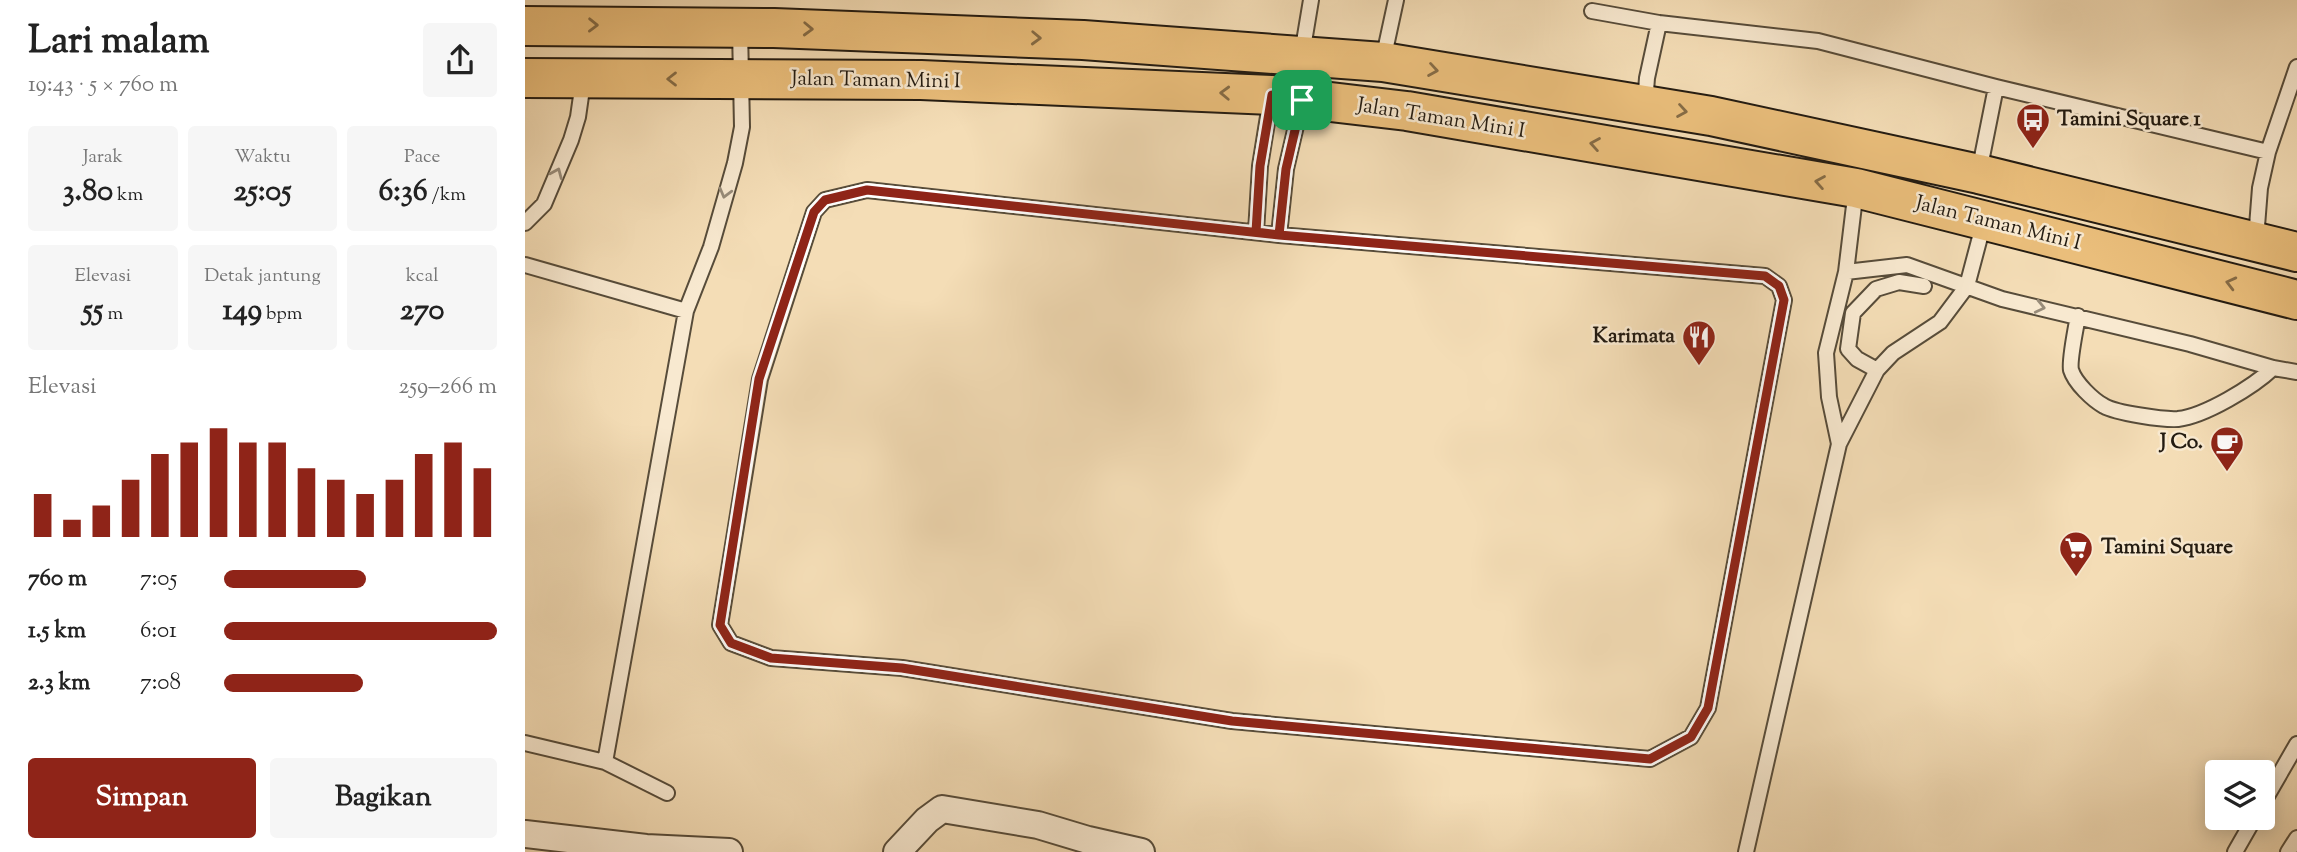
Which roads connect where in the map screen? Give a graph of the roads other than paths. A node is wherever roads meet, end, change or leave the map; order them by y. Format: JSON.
{"nodes":[{"id":1,"x":1311,"y":0,"type":"edge"},
{"id":2,"x":1396,"y":0,"type":"edge"},
{"id":3,"x":1592,"y":11,"type":"dead end"},
{"id":4,"x":1659,"y":23,"type":"junction"},
{"id":5,"x":525,"y":26,"type":"edge"},
{"id":6,"x":740,"y":27,"type":"junction"},
{"id":7,"x":1302,"y":55,"type":"junction"},
{"id":8,"x":1383,"y":62,"type":"junction"},
{"id":9,"x":2297,"y":67,"type":"edge"},
{"id":10,"x":525,"y":78,"type":"edge"},
{"id":11,"x":740,"y":78,"type":"junction"},
{"id":12,"x":584,"y":79,"type":"junction"},
{"id":13,"x":1996,"y":87,"type":"junction"},
{"id":14,"x":1287,"y":97,"type":"junction"},
{"id":15,"x":1645,"y":105,"type":"junction"},
{"id":16,"x":2268,"y":152,"type":"junction"},
{"id":17,"x":1979,"y":174,"type":"junction"},
{"id":18,"x":1856,"y":188,"type":"junction"},
{"id":19,"x":1985,"y":221,"type":"junction"},
{"id":20,"x":525,"y":223,"type":"edge"},
{"id":21,"x":1256,"y":232,"type":"junction"},
{"id":22,"x":1279,"y":235,"type":"junction"},
{"id":23,"x":2256,"y":242,"type":"junction"},
{"id":24,"x":2297,"y":252,"type":"edge"},
{"id":25,"x":525,"y":265,"type":"edge"},
{"id":26,"x":1846,"y":272,"type":"junction"},
{"id":27,"x":1924,"y":286,"type":"dead end"},
{"id":28,"x":1967,"y":286,"type":"junction"},
{"id":29,"x":2297,"y":300,"type":"edge"},
{"id":30,"x":686,"y":311,"type":"junction"},
{"id":31,"x":2078,"y":316,"type":"junction"},
{"id":32,"x":2273,"y":368,"type":"junction"},
{"id":33,"x":1877,"y":370,"type":"junction"},
{"id":34,"x":2297,"y":372,"type":"edge"},
{"id":35,"x":1839,"y":444,"type":"junction"},
{"id":36,"x":525,"y":743,"type":"edge"},
{"id":37,"x":2297,"y":744,"type":"edge"},
{"id":38,"x":605,"y":762,"type":"junction"},
{"id":39,"x":2275,"y":782,"type":"edge"},
{"id":40,"x":667,"y":793,"type":"dead end"},
{"id":41,"x":2248,"y":830,"type":"edge"},
{"id":42,"x":525,"y":834,"type":"edge"},
{"id":43,"x":2297,"y":838,"type":"edge"},
{"id":44,"x":1086,"y":846,"type":"edge"},
{"id":45,"x":904,"y":849,"type":"edge"},
{"id":46,"x":729,"y":852,"type":"edge"},
{"id":47,"x":1141,"y":852,"type":"edge"},
{"id":48,"x":1746,"y":852,"type":"edge"},
{"id":49,"x":2235,"y":852,"type":"edge"},
{"id":50,"x":2288,"y":852,"type":"edge"}],
"edges":[{"from":1,"to":7,"type":"lane"},
{"from":2,"to":8,"type":"lane"},
{"from":3,"to":4,"type":"lane"},
{"from":4,"to":13,"type":"lane"},
{"from":4,"to":15,"type":"lane"},
{"from":5,"to":6,"type":"main road","name":"Jalan Taman Mini I","one_way":true},
{"from":6,"to":7,"type":"main road","name":"Jalan Taman Mini I","one_way":true},
{"from":6,"to":11,"type":"lane"},
{"from":7,"to":8,"type":"main road","name":"Jalan Taman Mini I"},
{"from":8,"to":15,"type":"main road","name":"Jalan Taman Mini I","one_way":true},
{"from":9,"to":16,"type":"lane"},
{"from":10,"to":12,"type":"main road","name":"Jalan Taman Mini I"},
{"from":11,"to":12,"type":"main road","name":"Jalan Taman Mini I","one_way":true},
{"from":14,"to":11,"type":"main road","name":"Jalan Taman Mini I","one_way":true},
{"from":11,"to":30,"type":"lane","one_way":true},
{"from":20,"to":12,"type":"lane","one_way":true},
{"from":13,"to":16,"type":"lane"},
{"from":13,"to":17,"type":"lane"},
{"from":18,"to":14,"type":"main road","name":"Jalan Taman Mini I","one_way":true},
{"from":14,"to":21,"type":"lane"},
{"from":14,"to":22,"type":"lane"},
{"from":15,"to":17,"type":"main road","name":"Jalan Taman Mini I","one_way":true},
{"from":16,"to":23,"type":"lane"},
{"from":17,"to":23,"type":"main road","name":"Jalan Taman Mini I"},
{"from":18,"to":19,"type":"main road","name":"Jalan Taman Mini I"},
{"from":18,"to":26,"type":"lane"},
{"from":19,"to":28,"type":"lane"},
{"from":29,"to":19,"type":"main road","name":"Jalan Taman Mini I","one_way":true},
{"from":21,"to":22,"type":"lane"},
{"from":21,"to":22,"type":"lane"},
{"from":23,"to":24,"type":"main road","name":"Jalan Taman Mini I"},
{"from":25,"to":30,"type":"lane"},
{"from":26,"to":28,"type":"lane"},
{"from":26,"to":35,"type":"lane"},
{"from":27,"to":33,"type":"lane"},
{"from":28,"to":31,"type":"lane","one_way":true},
{"from":28,"to":33,"type":"lane"},
{"from":30,"to":38,"type":"lane"},
{"from":31,"to":32,"type":"lane"},
{"from":31,"to":32,"type":"lane"},
{"from":32,"to":34,"type":"lane"},
{"from":33,"to":35,"type":"lane"},
{"from":35,"to":48,"type":"lane"},
{"from":36,"to":38,"type":"lane"},
{"from":37,"to":39,"type":"lane"},
{"from":38,"to":40,"type":"lane"},
{"from":41,"to":49,"type":"lane"},
{"from":42,"to":46,"type":"street"},
{"from":43,"to":50,"type":"lane"},
{"from":44,"to":45,"type":"street"},
{"from":44,"to":47,"type":"street"}]}
